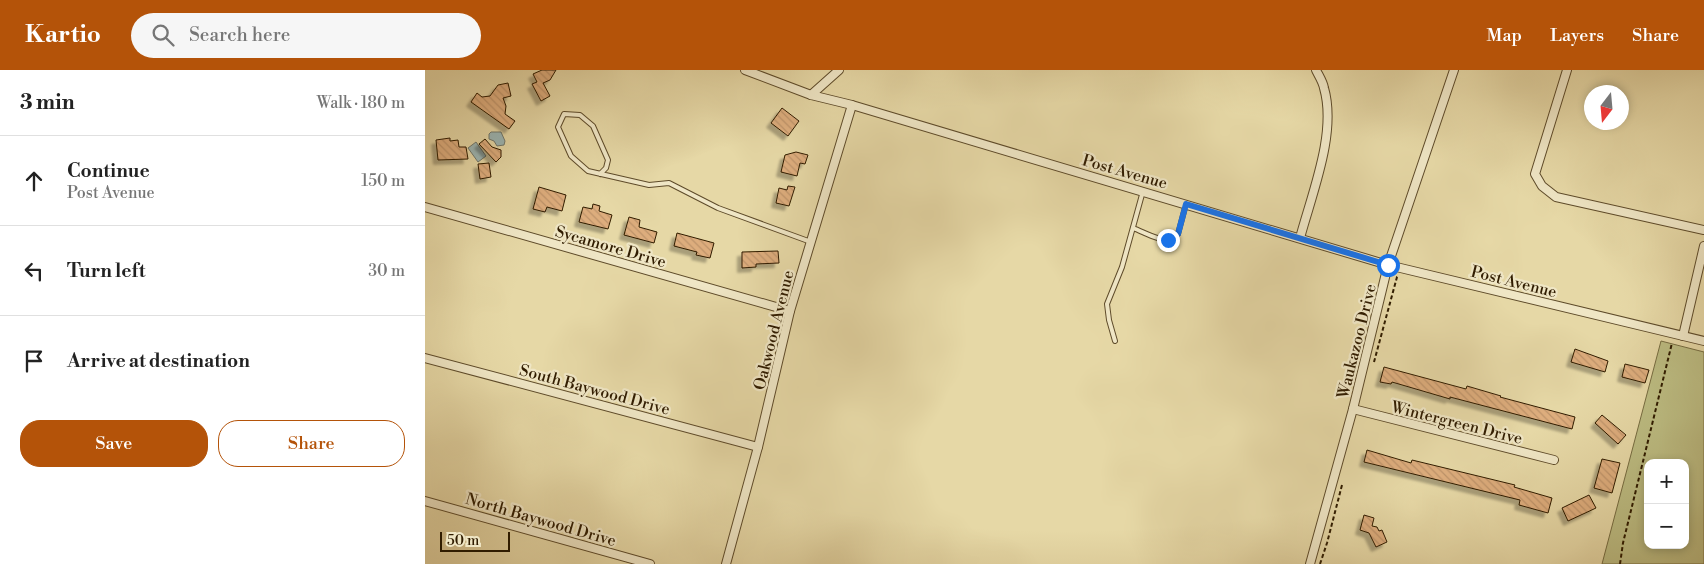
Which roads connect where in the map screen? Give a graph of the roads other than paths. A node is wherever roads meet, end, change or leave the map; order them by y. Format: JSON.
{"nodes":[{"id":1,"x":745,"y":70,"type":"edge"},
{"id":2,"x":839,"y":70,"type":"edge"},
{"id":3,"x":1316,"y":70,"type":"edge"},
{"id":4,"x":1454,"y":70,"type":"edge"},
{"id":5,"x":1567,"y":70,"type":"edge"},
{"id":6,"x":811,"y":95,"type":"junction"},
{"id":7,"x":852,"y":105,"type":"junction"},
{"id":8,"x":600,"y":174,"type":"junction"},
{"id":9,"x":1143,"y":191,"type":"junction"},
{"id":10,"x":1186,"y":204,"type":"junction"},
{"id":11,"x":425,"y":207,"type":"edge"},
{"id":12,"x":1133,"y":228,"type":"junction"},
{"id":13,"x":1704,"y":230,"type":"edge"},
{"id":14,"x":1300,"y":238,"type":"junction"},
{"id":15,"x":811,"y":242,"type":"junction"},
{"id":16,"x":1704,"y":246,"type":"edge"},
{"id":17,"x":1388,"y":265,"type":"junction"},
{"id":18,"x":790,"y":311,"type":"junction"},
{"id":19,"x":1683,"y":336,"type":"junction"},
{"id":20,"x":1115,"y":341,"type":"dead end"},
{"id":21,"x":1704,"y":341,"type":"edge"},
{"id":22,"x":425,"y":358,"type":"edge"},
{"id":23,"x":1353,"y":409,"type":"junction"},
{"id":24,"x":758,"y":448,"type":"junction"},
{"id":25,"x":1554,"y":460,"type":"dead end"},
{"id":26,"x":425,"y":501,"type":"edge"},
{"id":27,"x":650,"y":564,"type":"edge"},
{"id":28,"x":726,"y":564,"type":"edge"},
{"id":29,"x":1310,"y":564,"type":"edge"}],
"edges":[{"from":1,"to":6,"type":"street","name":"Post Avenue"},
{"from":2,"to":6,"type":"street"},
{"from":3,"to":14,"type":"street"},
{"from":4,"to":17,"type":"street","name":"Waukazoo Drive"},
{"from":5,"to":13,"type":"street"},
{"from":6,"to":7,"type":"street","name":"Post Avenue"},
{"from":7,"to":9,"type":"street","name":"Post Avenue"},
{"from":7,"to":15,"type":"street","name":"Oakwood Avenue"},
{"from":8,"to":8,"type":"lane"},
{"from":8,"to":15,"type":"lane"},
{"from":9,"to":10,"type":"street","name":"Post Avenue"},
{"from":9,"to":12,"type":"lane"},
{"from":10,"to":12,"type":"lane"},
{"from":10,"to":14,"type":"street","name":"Post Avenue"},
{"from":11,"to":18,"type":"street","name":"Sycamore Drive"},
{"from":12,"to":20,"type":"lane"},
{"from":14,"to":17,"type":"street","name":"Post Avenue"},
{"from":15,"to":18,"type":"street","name":"Oakwood Avenue"},
{"from":16,"to":19,"type":"street"},
{"from":17,"to":19,"type":"street","name":"Post Avenue"},
{"from":17,"to":23,"type":"street","name":"Waukazoo Drive"},
{"from":18,"to":24,"type":"street","name":"Oakwood Avenue"},
{"from":19,"to":21,"type":"street","name":"Post Avenue"},
{"from":22,"to":24,"type":"street","name":"South Baywood Drive"},
{"from":23,"to":25,"type":"street","name":"Wintergreen Drive"},
{"from":23,"to":29,"type":"street","name":"Waukazoo Drive"},
{"from":24,"to":28,"type":"street","name":"Oakwood Avenue"},
{"from":26,"to":27,"type":"street","name":"North Baywood Drive"}]}
